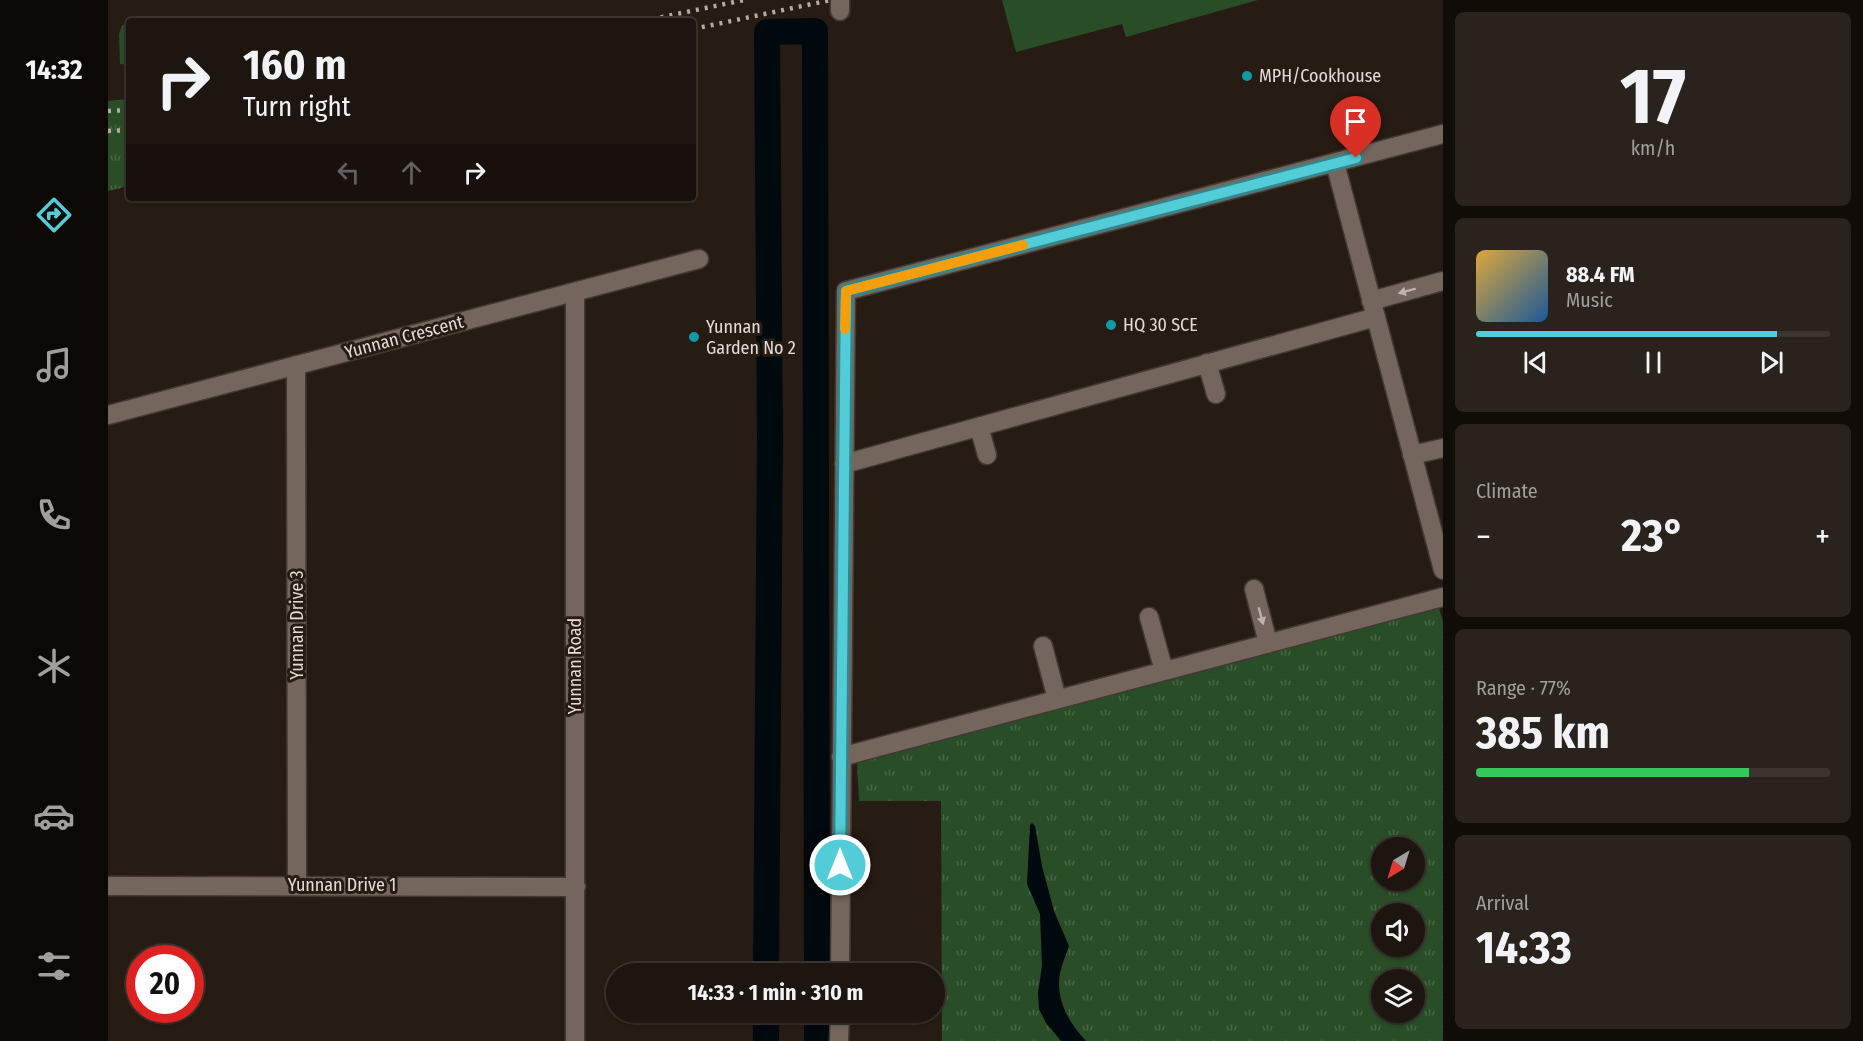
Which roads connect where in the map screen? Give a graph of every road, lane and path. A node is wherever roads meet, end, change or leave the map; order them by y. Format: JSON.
{"nodes":[{"id":1,"x":1443,"y":134,"type":"edge"},
{"id":2,"x":1335,"y":163,"type":"junction"},
{"id":3,"x":699,"y":259,"type":"dead end"},
{"id":4,"x":1443,"y":281,"type":"edge"},
{"id":5,"x":575,"y":292,"type":"junction"},
{"id":6,"x":1374,"y":309,"type":"junction"},
{"id":7,"x":1207,"y":363,"type":"junction"},
{"id":8,"x":296,"y":365,"type":"junction"},
{"id":9,"x":1216,"y":394,"type":"dead end"},
{"id":10,"x":108,"y":414,"type":"edge"},
{"id":11,"x":979,"y":427,"type":"junction"},
{"id":12,"x":1443,"y":448,"type":"edge"},
{"id":13,"x":987,"y":455,"type":"dead end"},
{"id":14,"x":1412,"y":455,"type":"junction"},
{"id":15,"x":844,"y":464,"type":"junction"},
{"id":16,"x":1438,"y":534,"type":"edge"},
{"id":17,"x":1443,"y":570,"type":"edge"},
{"id":18,"x":1254,"y":589,"type":"dead end"},
{"id":19,"x":1443,"y":597,"type":"edge"},
{"id":20,"x":1149,"y":617,"type":"dead end"},
{"id":21,"x":1268,"y":643,"type":"junction"},
{"id":22,"x":1043,"y":646,"type":"dead end"},
{"id":23,"x":1164,"y":671,"type":"junction"},
{"id":24,"x":1057,"y":699,"type":"junction"},
{"id":25,"x":841,"y":757,"type":"junction"},
{"id":26,"x":297,"y":885,"type":"junction"},
{"id":27,"x":108,"y":886,"type":"edge"},
{"id":28,"x":576,"y":887,"type":"junction"},
{"id":29,"x":840,"y":963,"type":"edge"},
{"id":30,"x":840,"y":1023,"type":"edge"},
{"id":31,"x":575,"y":1041,"type":"edge"},
{"id":32,"x":839,"y":1041,"type":"edge"}],
"edges":[{"from":1,"to":2,"type":"street"},
{"from":2,"to":6,"type":"street"},
{"from":2,"to":15,"type":"street"},
{"from":3,"to":5,"type":"street","name":"Yunnan Crescent"},
{"from":4,"to":6,"type":"street","one_way":true},
{"from":5,"to":8,"type":"street","name":"Yunnan Crescent"},
{"from":5,"to":28,"type":"street","name":"Yunnan Road"},
{"from":6,"to":7,"type":"street"},
{"from":6,"to":14,"type":"street"},
{"from":7,"to":9,"type":"street"},
{"from":7,"to":11,"type":"street"},
{"from":8,"to":10,"type":"street","name":"Yunnan Crescent"},
{"from":8,"to":26,"type":"street","name":"Yunnan Drive 3"},
{"from":11,"to":13,"type":"street"},
{"from":11,"to":15,"type":"street"},
{"from":12,"to":14,"type":"street"},
{"from":14,"to":16,"type":"street"},
{"from":15,"to":25,"type":"street"},
{"from":16,"to":17,"type":"street"},
{"from":18,"to":21,"type":"street","one_way":true},
{"from":19,"to":21,"type":"street"},
{"from":20,"to":23,"type":"street"},
{"from":21,"to":23,"type":"street"},
{"from":22,"to":24,"type":"street"},
{"from":23,"to":24,"type":"street"},
{"from":24,"to":25,"type":"street"},
{"from":25,"to":29,"type":"street"},
{"from":26,"to":27,"type":"street","name":"Yunnan Drive 1"},
{"from":26,"to":28,"type":"street","name":"Yunnan Drive 1"},
{"from":28,"to":31,"type":"street","name":"Yunnan Road"},
{"from":30,"to":32,"type":"street"}]}
